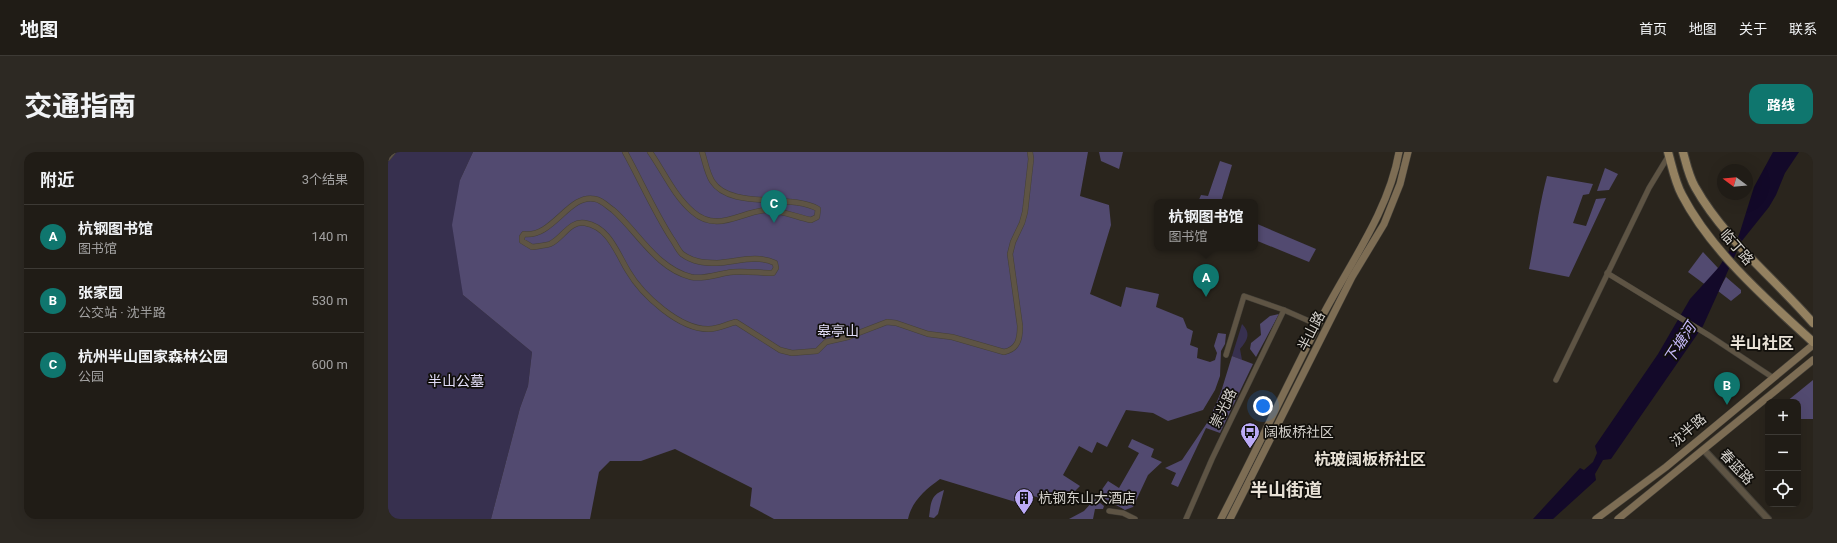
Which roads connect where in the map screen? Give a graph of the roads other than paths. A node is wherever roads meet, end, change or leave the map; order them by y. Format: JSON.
{"nodes":[{"id":1,"x":394,"y":152,"type":"edge"},
{"id":2,"x":625,"y":152,"type":"edge"},
{"id":3,"x":650,"y":152,"type":"edge"},
{"id":4,"x":702,"y":152,"type":"edge"},
{"id":5,"x":1030,"y":152,"type":"edge"},
{"id":6,"x":1399,"y":152,"type":"edge"},
{"id":7,"x":1408,"y":152,"type":"edge"},
{"id":8,"x":1683,"y":152,"type":"edge"},
{"id":9,"x":1668,"y":153,"type":"edge"},
{"id":10,"x":388,"y":158,"type":"edge"},
{"id":11,"x":1607,"y":273,"type":"junction"},
{"id":12,"x":1284,"y":310,"type":"junction"},
{"id":13,"x":1813,"y":323,"type":"edge"},
{"id":14,"x":1318,"y":326,"type":"junction"},
{"id":15,"x":1813,"y":343,"type":"edge"},
{"id":16,"x":1226,"y":355,"type":"dead end"},
{"id":17,"x":1813,"y":360,"type":"edge"},
{"id":18,"x":1772,"y":377,"type":"junction"},
{"id":19,"x":1556,"y":380,"type":"dead end"},
{"id":20,"x":1704,"y":450,"type":"junction"},
{"id":21,"x":1109,"y":510,"type":"dead end"},
{"id":22,"x":1135,"y":519,"type":"edge"},
{"id":23,"x":1186,"y":519,"type":"edge"},
{"id":24,"x":1221,"y":519,"type":"edge"},
{"id":25,"x":1230,"y":519,"type":"edge"},
{"id":26,"x":1596,"y":519,"type":"edge"},
{"id":27,"x":1618,"y":519,"type":"edge"},
{"id":28,"x":1768,"y":519,"type":"edge"}],
"edges":[{"from":1,"to":10,"type":"street"},
{"from":2,"to":5,"type":"street"},
{"from":3,"to":4,"type":"street"},
{"from":6,"to":14,"type":"main road","name":"半山路"},
{"from":7,"to":25,"type":"main road","name":"半山路"},
{"from":8,"to":13,"type":"main road","name":"临丁路"},
{"from":9,"to":11,"type":"street"},
{"from":9,"to":15,"type":"main road","name":"临丁路"},
{"from":11,"to":18,"type":"street"},
{"from":11,"to":19,"type":"street"},
{"from":12,"to":14,"type":"street"},
{"from":12,"to":16,"type":"street"},
{"from":12,"to":23,"type":"street","name":"崇光路"},
{"from":14,"to":24,"type":"main road","name":"半山路"},
{"from":15,"to":18,"type":"main road","name":"沈半路"},
{"from":17,"to":20,"type":"main road","name":"沈半路"},
{"from":18,"to":26,"type":"main road","name":"沈半路"},
{"from":20,"to":27,"type":"main road","name":"沈半路"},
{"from":20,"to":28,"type":"street","name":"春蓝路"},
{"from":21,"to":22,"type":"street"}]}
